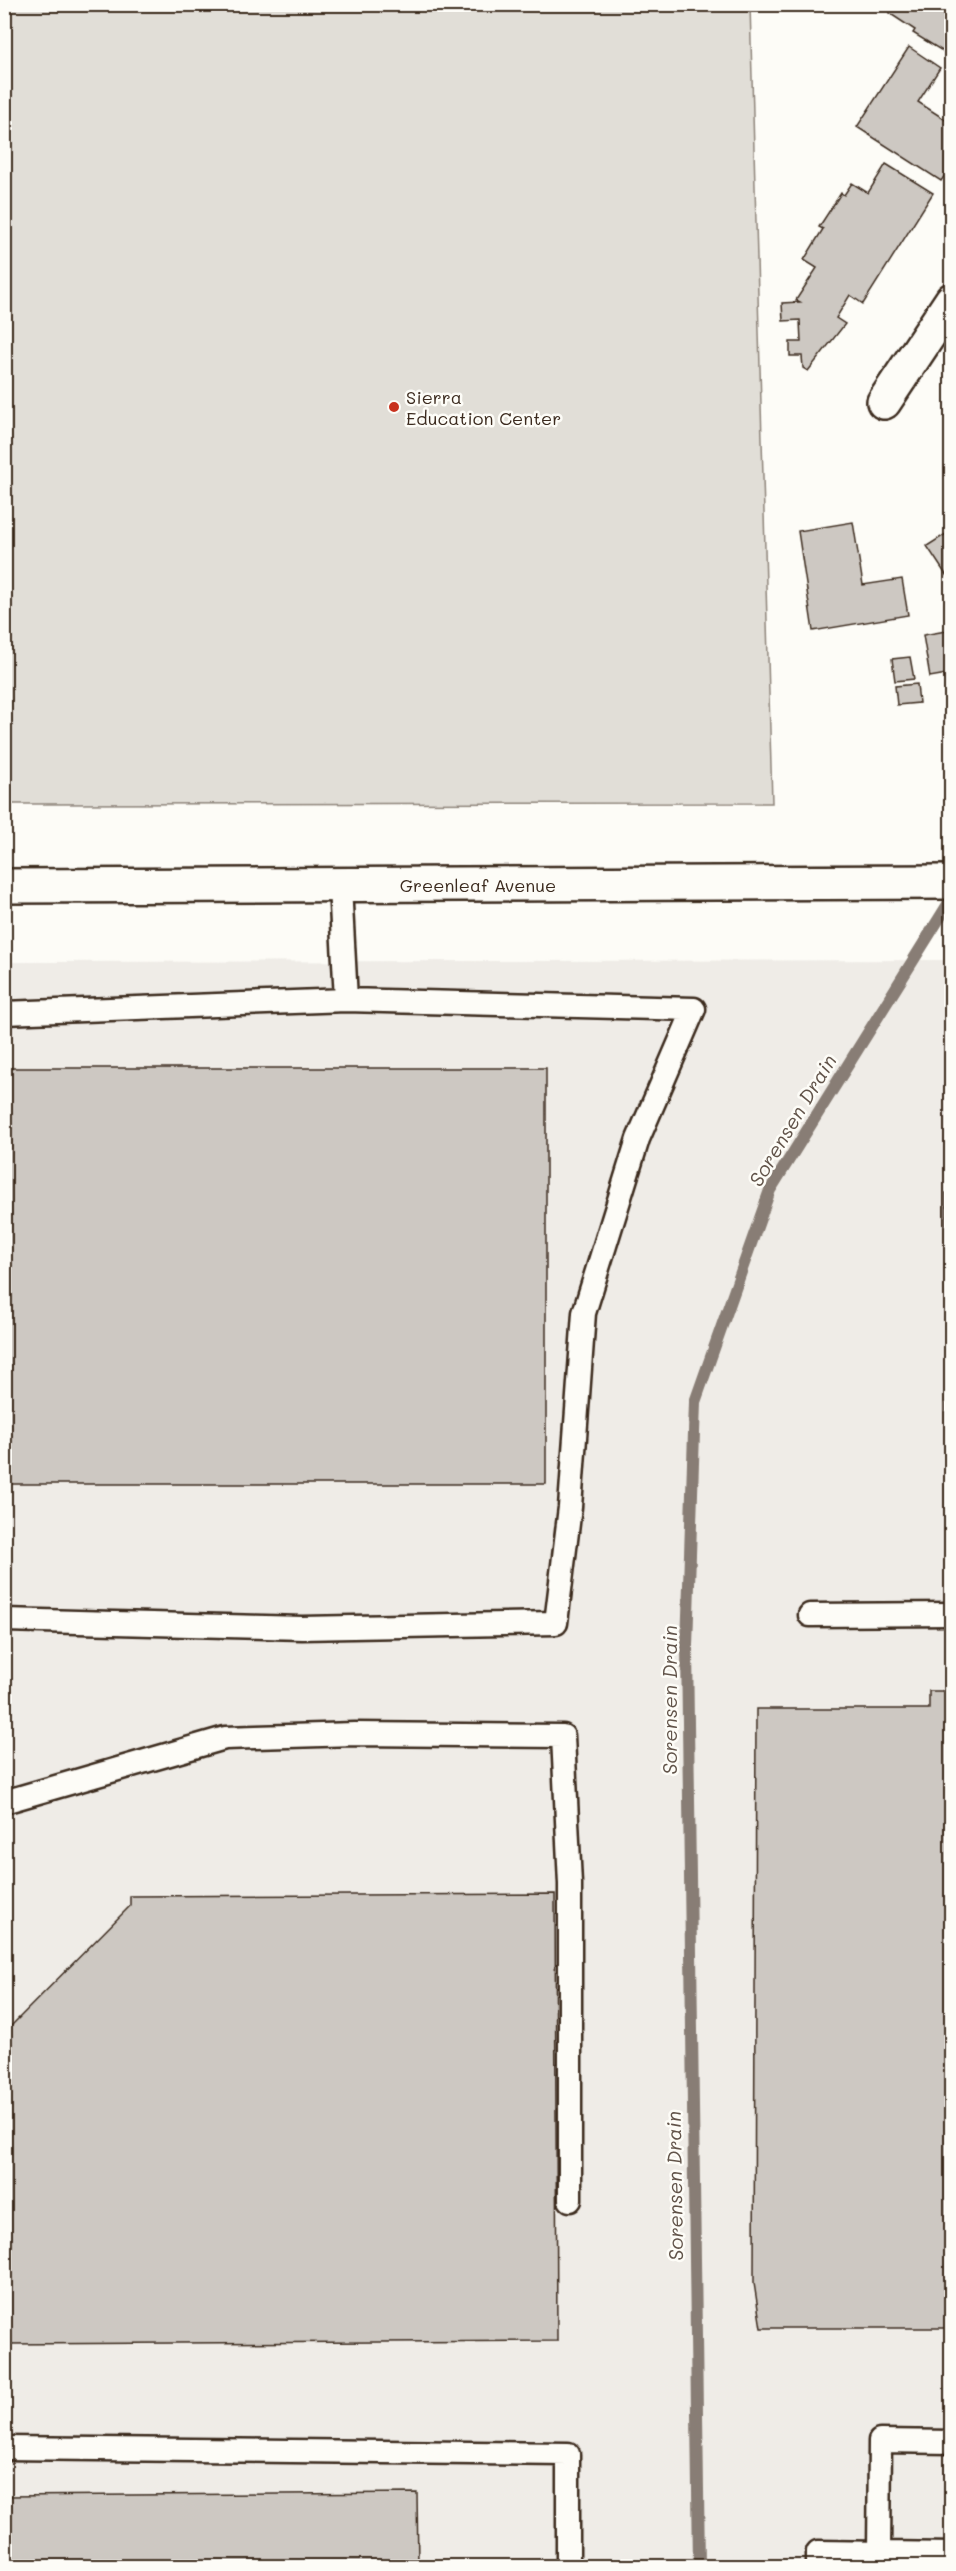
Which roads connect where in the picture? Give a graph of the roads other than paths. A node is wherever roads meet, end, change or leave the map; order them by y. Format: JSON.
{"nodes":[{"id":1,"x":951,"y":300,"type":"edge"},
{"id":2,"x":884,"y":402,"type":"dead end"},
{"id":3,"x":951,"y":882,"type":"edge"},
{"id":4,"x":4,"y":886,"type":"edge"},
{"id":5,"x":340,"y":886,"type":"junction"},
{"id":6,"x":346,"y":1000,"type":"junction"},
{"id":7,"x":4,"y":1013,"type":"edge"},
{"id":8,"x":951,"y":1614,"type":"edge"},
{"id":9,"x":810,"y":1615,"type":"dead end"},
{"id":10,"x":4,"y":1620,"type":"edge"},
{"id":11,"x":4,"y":1802,"type":"edge"},
{"id":12,"x":570,"y":2200,"type":"dead end"},
{"id":13,"x":951,"y":2442,"type":"edge"},
{"id":14,"x":4,"y":2448,"type":"edge"},
{"id":15,"x":879,"y":2553,"type":"junction"},
{"id":16,"x":951,"y":2554,"type":"edge"},
{"id":17,"x":568,"y":2566,"type":"edge"},
{"id":18,"x":818,"y":2566,"type":"edge"}],
"edges":[{"from":1,"to":2,"type":"main road"},
{"from":3,"to":5,"type":"main road","name":"Greenleaf Avenue"},
{"from":4,"to":5,"type":"main road","name":"Greenleaf Avenue"},
{"from":5,"to":6,"type":"lane"},
{"from":6,"to":7,"type":"lane"},
{"from":6,"to":10,"type":"lane"},
{"from":8,"to":9,"type":"lane"},
{"from":11,"to":12,"type":"lane"},
{"from":13,"to":15,"type":"lane"},
{"from":14,"to":17,"type":"lane"},
{"from":15,"to":16,"type":"lane"},
{"from":15,"to":18,"type":"lane"}]}
